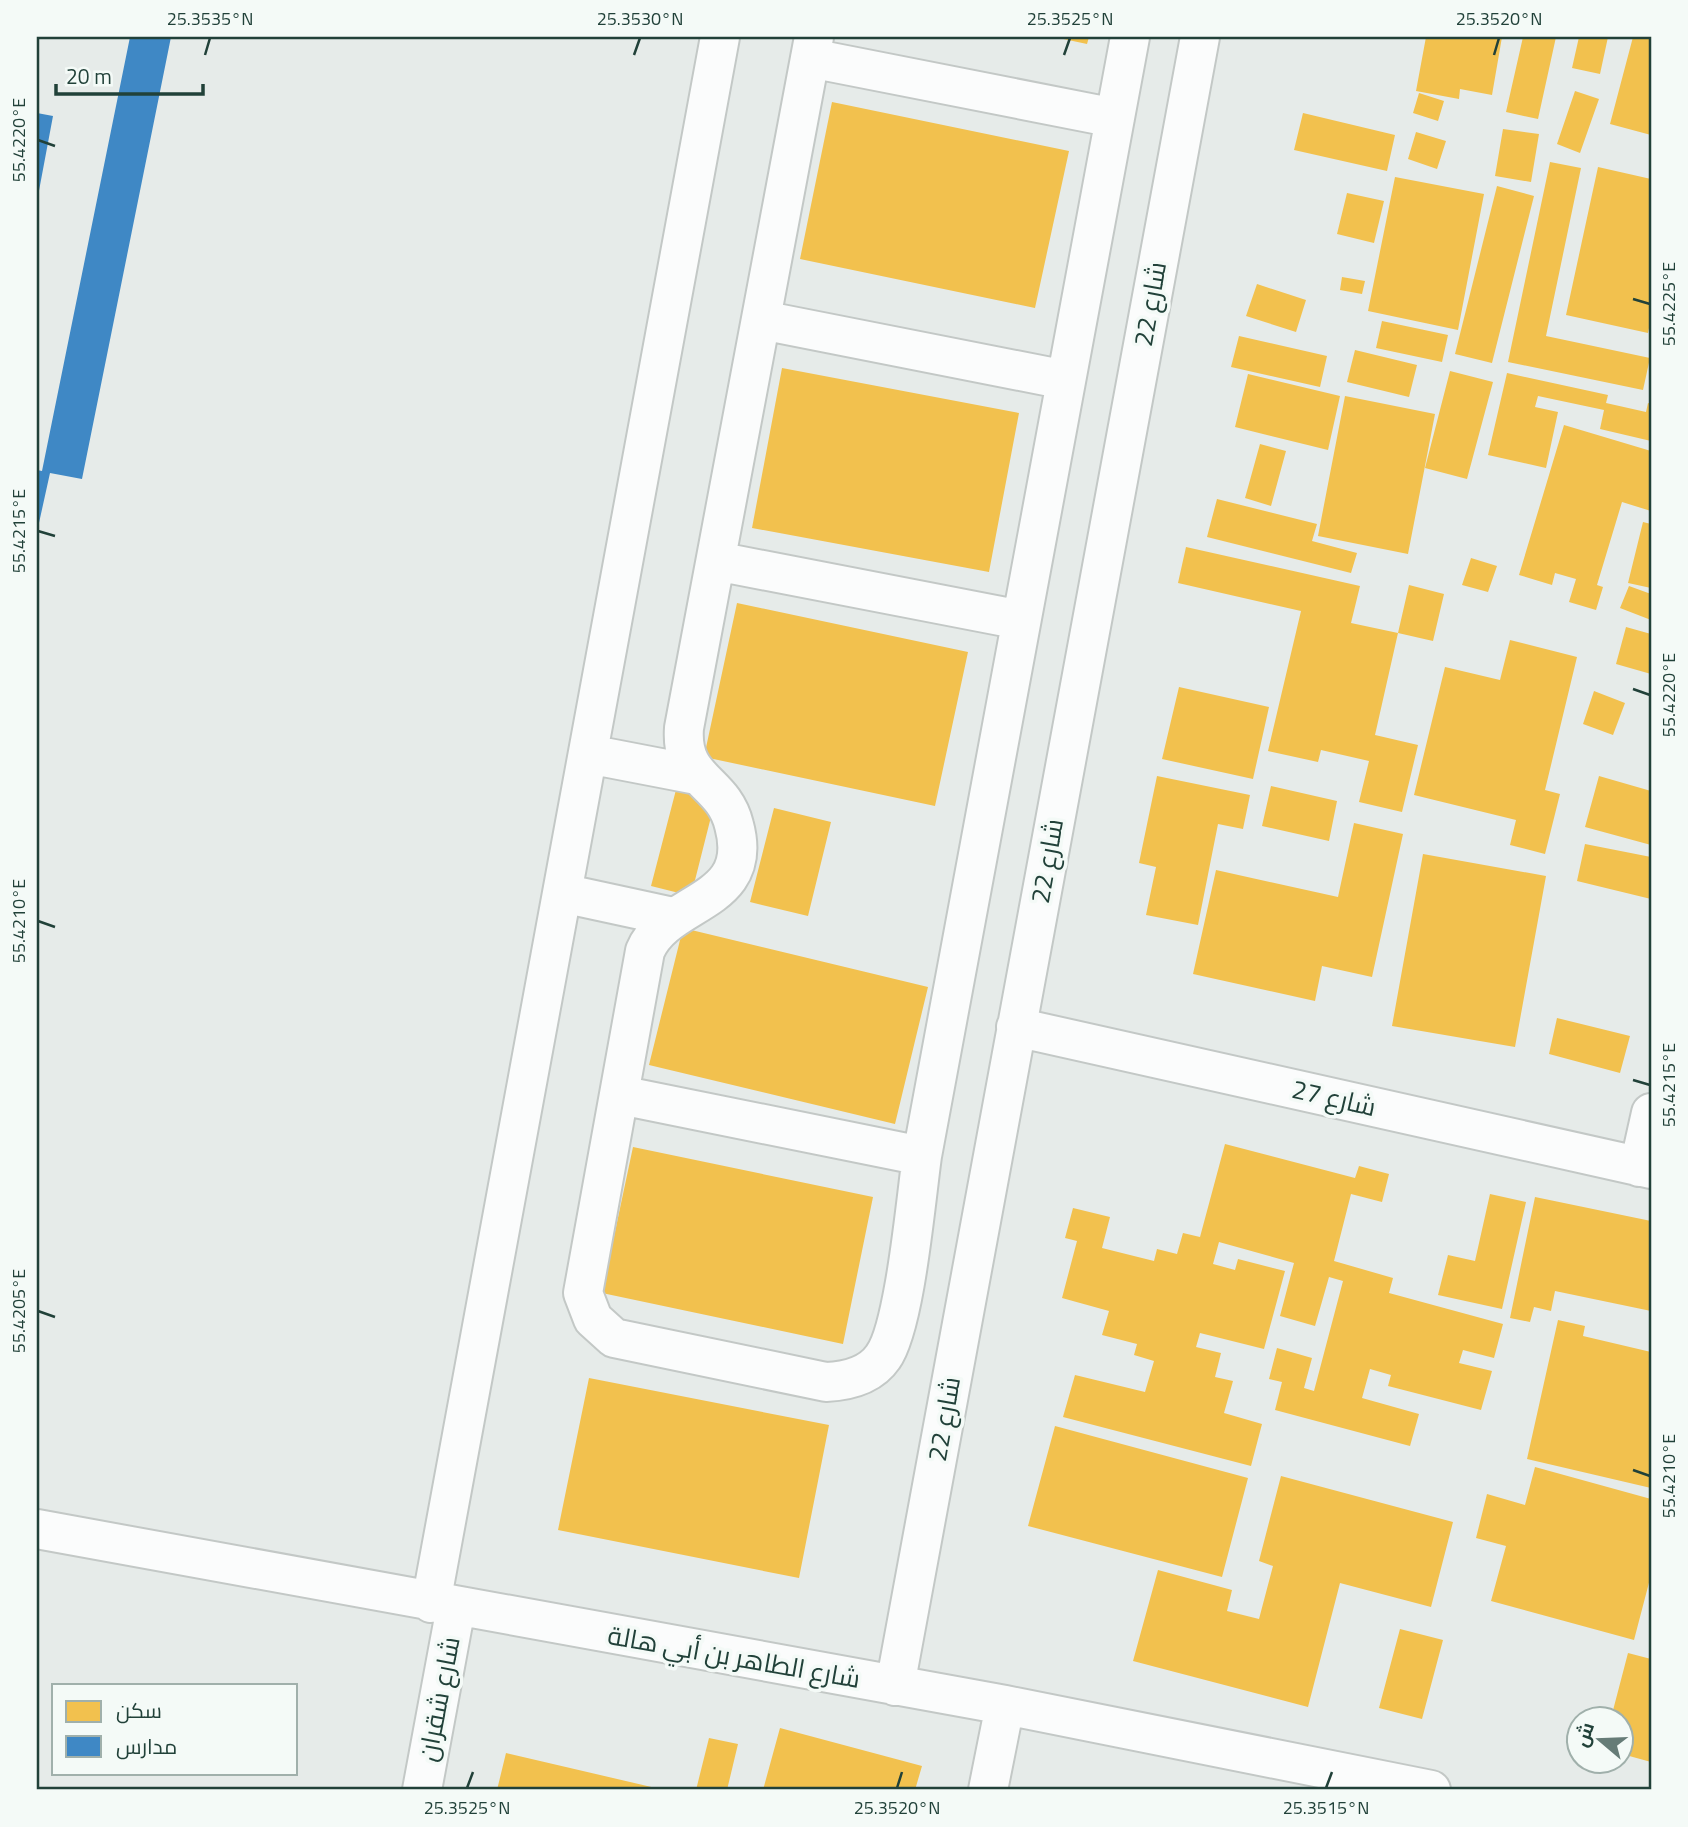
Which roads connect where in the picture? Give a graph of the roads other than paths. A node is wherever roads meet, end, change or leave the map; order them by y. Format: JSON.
{"nodes":[{"id":1,"x":720,"y":37,"type":"edge"},
{"id":2,"x":1130,"y":37,"type":"edge"},
{"id":3,"x":1200,"y":37,"type":"edge"},
{"id":4,"x":812,"y":47,"type":"edge"},
{"id":5,"x":1115,"y":118,"type":"junction"},
{"id":6,"x":761,"y":320,"type":"junction"},
{"id":7,"x":1066,"y":380,"type":"junction"},
{"id":8,"x":716,"y":561,"type":"junction"},
{"id":9,"x":1021,"y":620,"type":"junction"},
{"id":10,"x":588,"y":754,"type":"junction"},
{"id":11,"x":696,"y":775,"type":"junction"},
{"id":12,"x":562,"y":893,"type":"junction"},
{"id":13,"x":673,"y":917,"type":"junction"},
{"id":14,"x":1016,"y":1027,"type":"junction"},
{"id":15,"x":620,"y":1095,"type":"junction"},
{"id":16,"x":1651,"y":1112,"type":"edge"},
{"id":17,"x":922,"y":1156,"type":"junction"},
{"id":18,"x":1645,"y":1168,"type":"edge"},
{"id":19,"x":37,"y":1529,"type":"edge"},
{"id":20,"x":443,"y":1605,"type":"junction"},
{"id":21,"x":895,"y":1686,"type":"junction"},
{"id":22,"x":1005,"y":1705,"type":"junction"},
{"id":23,"x":422,"y":1790,"type":"edge"},
{"id":24,"x":988,"y":1790,"type":"edge"},
{"id":25,"x":1431,"y":1790,"type":"edge"}],
"edges":[{"from":1,"to":10,"type":"street"},
{"from":2,"to":5,"type":"street"},
{"from":3,"to":14,"type":"street","name":"شارع 22"},
{"from":4,"to":5,"type":"street"},
{"from":4,"to":6,"type":"street"},
{"from":5,"to":7,"type":"street"},
{"from":6,"to":7,"type":"street"},
{"from":6,"to":8,"type":"street"},
{"from":7,"to":9,"type":"street"},
{"from":8,"to":9,"type":"street"},
{"from":8,"to":11,"type":"street"},
{"from":9,"to":17,"type":"street"},
{"from":10,"to":11,"type":"street"},
{"from":10,"to":12,"type":"street"},
{"from":11,"to":13,"type":"street"},
{"from":12,"to":13,"type":"street"},
{"from":12,"to":20,"type":"street","name":"شارع شقران"},
{"from":13,"to":15,"type":"street"},
{"from":14,"to":18,"type":"street","name":"شارع 27"},
{"from":14,"to":21,"type":"street","name":"شارع 22"},
{"from":15,"to":17,"type":"street"},
{"from":15,"to":17,"type":"street"},
{"from":16,"to":18,"type":"street"},
{"from":19,"to":20,"type":"street","name":"شارع الطاهر بن أبي هالة"},
{"from":20,"to":21,"type":"street","name":"شارع الطاهر بن أبي هالة"},
{"from":20,"to":23,"type":"street","name":"شارع شقران"},
{"from":21,"to":22,"type":"street","name":"شارع الطاهر بن أبي هالة"},
{"from":22,"to":24,"type":"street"},
{"from":22,"to":25,"type":"street","name":"شارع الطاهر بن أبي هالة"}]}
